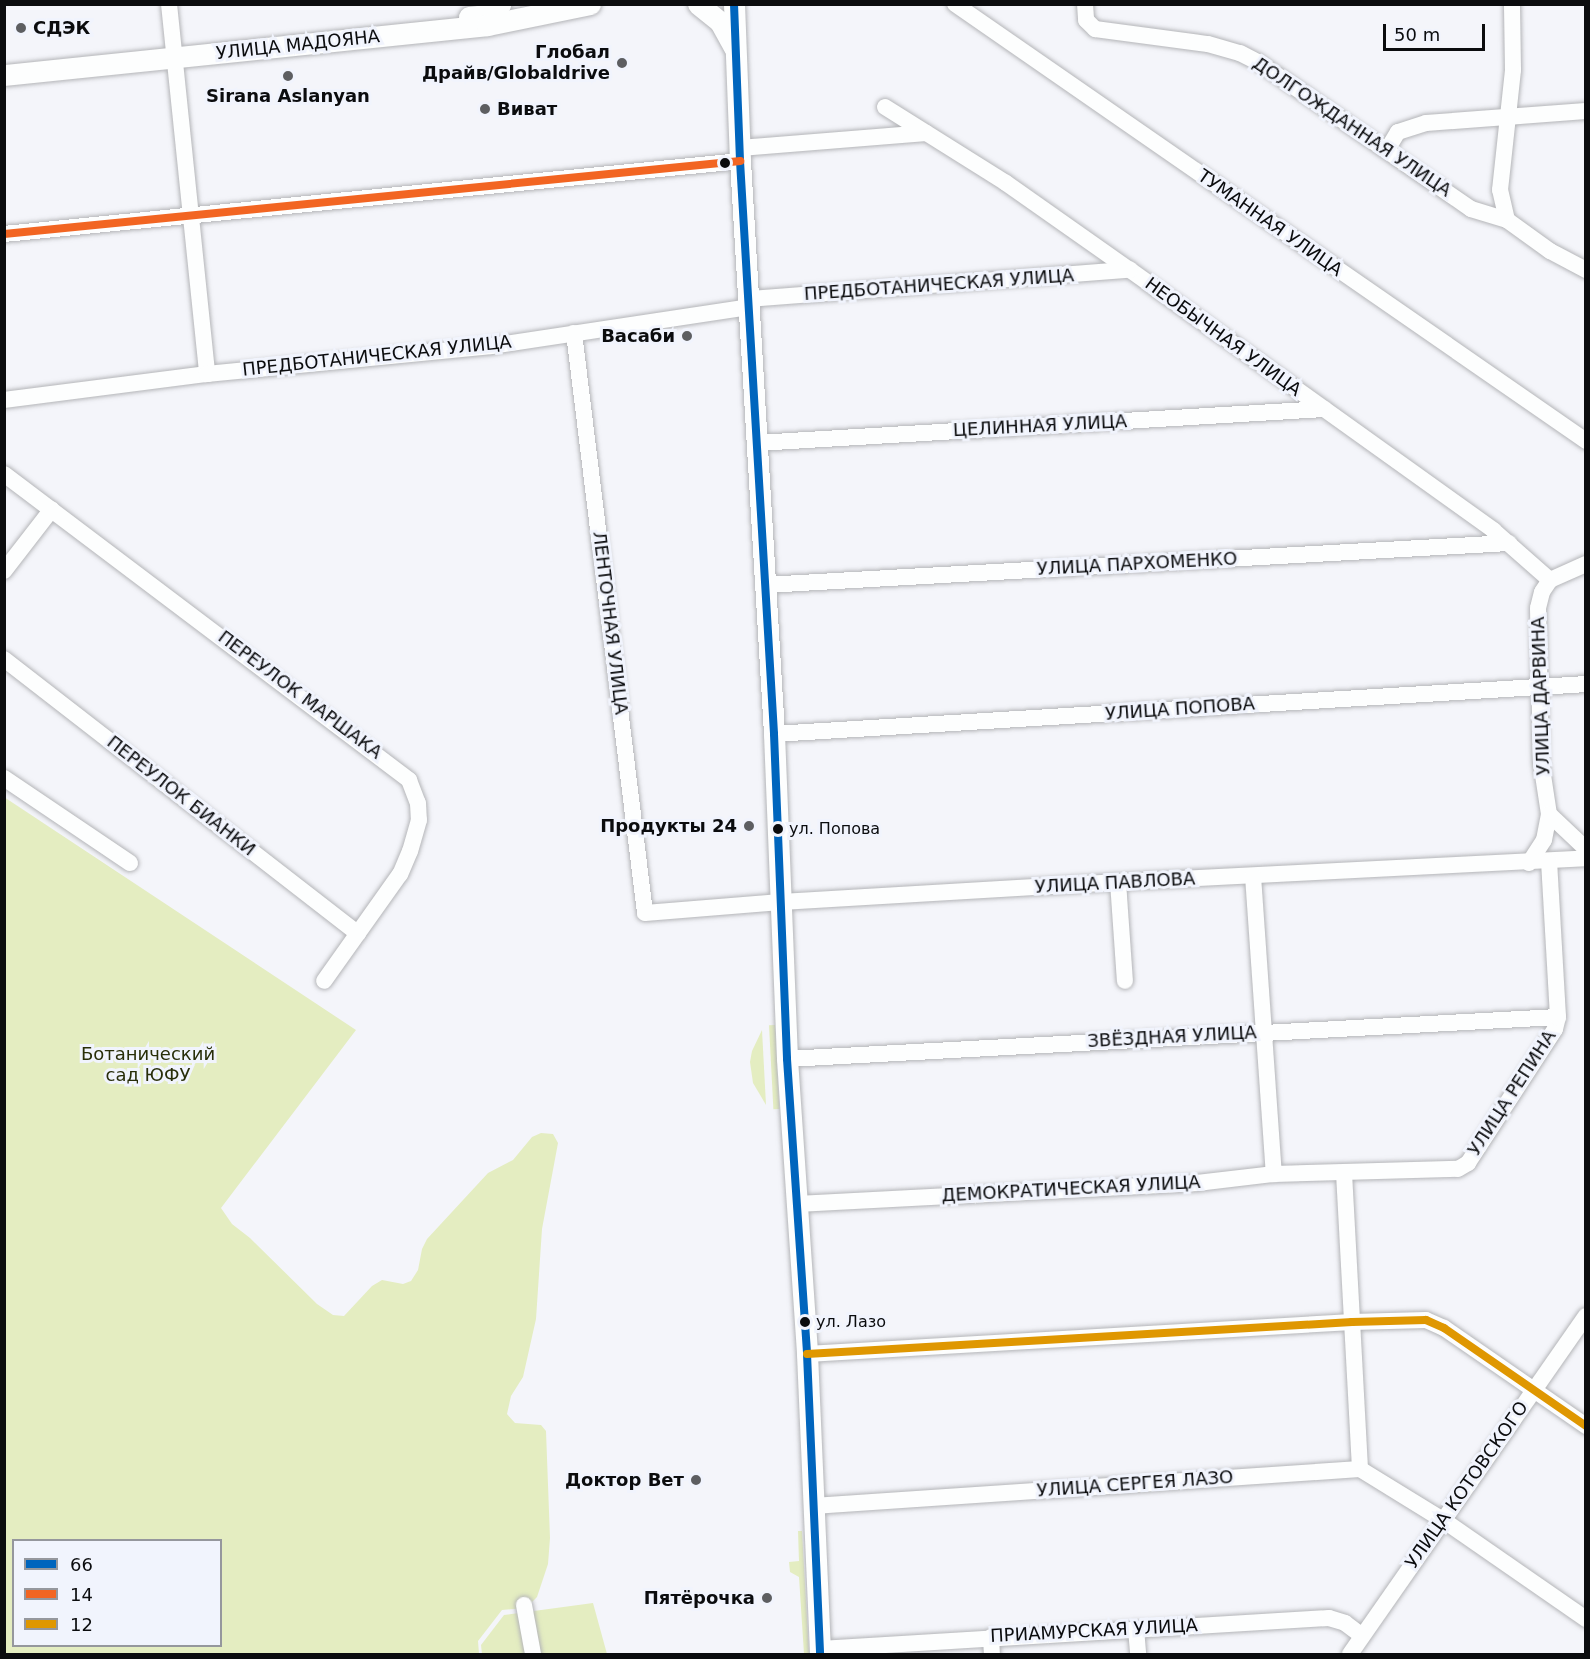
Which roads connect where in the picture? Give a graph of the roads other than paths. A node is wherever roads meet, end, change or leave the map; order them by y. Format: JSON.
{"nodes":[{"id":1,"x":169,"y":4,"type":"edge"},
{"id":2,"x":500,"y":4,"type":"edge"},
{"id":3,"x":590,"y":4,"type":"edge"},
{"id":4,"x":699,"y":4,"type":"edge"},
{"id":5,"x":734,"y":4,"type":"edge"},
{"id":6,"x":956,"y":4,"type":"edge"},
{"id":7,"x":1085,"y":4,"type":"edge"},
{"id":8,"x":1512,"y":4,"type":"edge"},
{"id":9,"x":735,"y":49,"type":"junction"},
{"id":10,"x":174,"y":52,"type":"junction"},
{"id":11,"x":4,"y":63,"type":"edge"},
{"id":12,"x":4,"y":75,"type":"edge"},
{"id":13,"x":885,"y":107,"type":"dead end"},
{"id":14,"x":1586,"y":111,"type":"edge"},
{"id":15,"x":1508,"y":116,"type":"junction"},
{"id":16,"x":926,"y":133,"type":"junction"},
{"id":17,"x":1387,"y":150,"type":"junction"},
{"id":18,"x":740,"y":154,"type":"junction"},
{"id":19,"x":191,"y":217,"type":"junction"},
{"id":20,"x":1507,"y":220,"type":"junction"},
{"id":21,"x":4,"y":234,"type":"edge"},
{"id":22,"x":1130,"y":270,"type":"junction"},
{"id":23,"x":1586,"y":270,"type":"edge"},
{"id":24,"x":749,"y":303,"type":"junction"},
{"id":25,"x":574,"y":333,"type":"junction"},
{"id":26,"x":207,"y":374,"type":"junction"},
{"id":27,"x":4,"y":400,"type":"edge"},
{"id":28,"x":1324,"y":409,"type":"junction"},
{"id":29,"x":1586,"y":441,"type":"edge"},
{"id":30,"x":757,"y":443,"type":"junction"},
{"id":31,"x":4,"y":474,"type":"edge"},
{"id":32,"x":52,"y":509,"type":"junction"},
{"id":33,"x":1509,"y":543,"type":"junction"},
{"id":34,"x":1586,"y":564,"type":"edge"},
{"id":35,"x":4,"y":571,"type":"edge"},
{"id":36,"x":1550,"y":580,"type":"junction"},
{"id":37,"x":765,"y":585,"type":"junction"},
{"id":38,"x":4,"y":659,"type":"edge"},
{"id":39,"x":1586,"y":684,"type":"edge"},
{"id":40,"x":1538,"y":686,"type":"junction"},
{"id":41,"x":774,"y":734,"type":"junction"},
{"id":42,"x":4,"y":778,"type":"edge"},
{"id":43,"x":1549,"y":814,"type":"junction"},
{"id":44,"x":1586,"y":849,"type":"edge"},
{"id":45,"x":1586,"y":858,"type":"edge"},
{"id":46,"x":1549,"y":862,"type":"junction"},
{"id":47,"x":1529,"y":863,"type":"junction"},
{"id":48,"x":130,"y":864,"type":"dead end"},
{"id":49,"x":1253,"y":876,"type":"junction"},
{"id":50,"x":1119,"y":882,"type":"junction"},
{"id":51,"x":781,"y":902,"type":"junction"},
{"id":52,"x":645,"y":913,"type":"joint"},
{"id":53,"x":358,"y":934,"type":"junction"},
{"id":54,"x":324,"y":981,"type":"dead end"},
{"id":55,"x":1125,"y":981,"type":"dead end"},
{"id":56,"x":1558,"y":1017,"type":"junction"},
{"id":57,"x":1263,"y":1032,"type":"junction"},
{"id":58,"x":787,"y":1059,"type":"junction"},
{"id":59,"x":1344,"y":1173,"type":"junction"},
{"id":60,"x":1274,"y":1174,"type":"junction"},
{"id":61,"x":797,"y":1204,"type":"junction"},
{"id":62,"x":1586,"y":1316,"type":"edge"},
{"id":63,"x":1352,"y":1322,"type":"junction"},
{"id":64,"x":807,"y":1354,"type":"junction"},
{"id":65,"x":1533,"y":1390,"type":"junction"},
{"id":66,"x":1586,"y":1426,"type":"edge"},
{"id":67,"x":1360,"y":1469,"type":"junction"},
{"id":68,"x":813,"y":1506,"type":"junction"},
{"id":69,"x":1443,"y":1520,"type":"junction"},
{"id":70,"x":524,"y":1605,"type":"dead end"},
{"id":71,"x":1586,"y":1619,"type":"edge"},
{"id":72,"x":1136,"y":1629,"type":"junction"},
{"id":73,"x":991,"y":1637,"type":"junction"},
{"id":74,"x":1358,"y":1648,"type":"edge"},
{"id":75,"x":820,"y":1652,"type":"edge"},
{"id":76,"x":533,"y":1654,"type":"edge"},
{"id":77,"x":992,"y":1654,"type":"edge"},
{"id":78,"x":1138,"y":1654,"type":"edge"}],
"edges":[{"from":1,"to":10,"type":"street"},
{"from":2,"to":10,"type":"main road","name":"УЛИЦА МАДОЯНА"},
{"from":3,"to":10,"type":"main road","name":"УЛИЦА МАДОЯНА"},
{"from":4,"to":9,"type":"main road"},
{"from":5,"to":9,"type":"main road"},
{"from":6,"to":29,"type":"street","name":"ТУМАННАЯ УЛИЦА"},
{"from":7,"to":17,"type":"street","name":"ДОЛГОЖДАННАЯ УЛИЦА"},
{"from":8,"to":15,"type":"street"},
{"from":9,"to":18,"type":"main road"},
{"from":10,"to":11,"type":"main road","name":"УЛИЦА МАДОЯНА"},
{"from":10,"to":12,"type":"main road","name":"УЛИЦА МАДОЯНА"},
{"from":10,"to":19,"type":"street"},
{"from":13,"to":16,"type":"street","name":"НЕОБЫЧНАЯ УЛИЦА"},
{"from":14,"to":15,"type":"street"},
{"from":15,"to":17,"type":"street"},
{"from":15,"to":20,"type":"street"},
{"from":16,"to":18,"type":"street"},
{"from":16,"to":22,"type":"street","name":"НЕОБЫЧНАЯ УЛИЦА"},
{"from":17,"to":20,"type":"street","name":"ДОЛГОЖДАННАЯ УЛИЦА"},
{"from":18,"to":19,"type":"street"},
{"from":18,"to":24,"type":"main road"},
{"from":19,"to":21,"type":"street"},
{"from":19,"to":26,"type":"street"},
{"from":20,"to":23,"type":"street","name":"ДОЛГОЖДАННАЯ УЛИЦА"},
{"from":22,"to":24,"type":"street","name":"ПРЕДБОТАНИЧЕСКАЯ УЛИЦА"},
{"from":22,"to":28,"type":"street","name":"НЕОБЫЧНАЯ УЛИЦА"},
{"from":24,"to":25,"type":"street","name":"ПРЕДБОТАНИЧЕСКАЯ УЛИЦА"},
{"from":24,"to":30,"type":"main road"},
{"from":25,"to":26,"type":"street","name":"ПРЕДБОТАНИЧЕСКАЯ УЛИЦА"},
{"from":25,"to":52,"type":"street","name":"ЛЕНТОЧНАЯ УЛИЦА"},
{"from":26,"to":27,"type":"street","name":"ПРЕДБОТАНИЧЕСКАЯ УЛИЦА"},
{"from":28,"to":30,"type":"street","name":"ЦЕЛИННАЯ УЛИЦА"},
{"from":28,"to":33,"type":"street","name":"НЕОБЫЧНАЯ УЛИЦА"},
{"from":30,"to":37,"type":"main road"},
{"from":31,"to":32,"type":"street","name":"ПЕРЕУЛОК МАРШАКА"},
{"from":32,"to":35,"type":"street"},
{"from":32,"to":53,"type":"street","name":"ПЕРЕУЛОК МАРШАКА"},
{"from":33,"to":36,"type":"street","name":"НЕОБЫЧНАЯ УЛИЦА"},
{"from":33,"to":37,"type":"street","name":"УЛИЦА ПАРХОМЕНКО"},
{"from":34,"to":36,"type":"street"},
{"from":36,"to":40,"type":"street","name":"УЛИЦА ДАРВИНА"},
{"from":37,"to":41,"type":"main road"},
{"from":38,"to":53,"type":"street","name":"ПЕРЕУЛОК БИАНКИ"},
{"from":39,"to":40,"type":"street","name":"УЛИЦА ПОПОВА"},
{"from":40,"to":41,"type":"street","name":"УЛИЦА ПОПОВА"},
{"from":40,"to":43,"type":"street","name":"УЛИЦА ДАРВИНА"},
{"from":41,"to":51,"type":"main road"},
{"from":42,"to":48,"type":"street"},
{"from":43,"to":44,"type":"street"},
{"from":43,"to":47,"type":"street","name":"УЛИЦА ДАРВИНА"},
{"from":45,"to":46,"type":"street","name":"УЛИЦА ПАВЛОВА"},
{"from":46,"to":47,"type":"street","name":"УЛИЦА ПАВЛОВА"},
{"from":46,"to":56,"type":"street","name":"УЛИЦА РЕПИНА"},
{"from":47,"to":49,"type":"street","name":"УЛИЦА ПАВЛОВА"},
{"from":49,"to":50,"type":"street","name":"УЛИЦА ПАВЛОВА"},
{"from":49,"to":57,"type":"street"},
{"from":50,"to":51,"type":"street","name":"УЛИЦА ПАВЛОВА"},
{"from":50,"to":55,"type":"street"},
{"from":51,"to":52,"type":"street","name":"УЛИЦА ПАВЛОВА"},
{"from":51,"to":58,"type":"main road"},
{"from":53,"to":54,"type":"street","name":"ПЕРЕУЛОК МАРШАКА"},
{"from":56,"to":57,"type":"street","name":"ЗВЁЗДНАЯ УЛИЦА"},
{"from":56,"to":59,"type":"street","name":"УЛИЦА РЕПИНА"},
{"from":57,"to":58,"type":"street","name":"ЗВЁЗДНАЯ УЛИЦА"},
{"from":57,"to":60,"type":"street"},
{"from":58,"to":61,"type":"main road"},
{"from":59,"to":60,"type":"street","name":"ДЕМОКРАТИЧЕСКАЯ УЛИЦА"},
{"from":59,"to":63,"type":"street"},
{"from":60,"to":61,"type":"street","name":"ДЕМОКРАТИЧЕСКАЯ УЛИЦА"},
{"from":61,"to":64,"type":"main road"},
{"from":62,"to":65,"type":"street","name":"УЛИЦА КОТОВСКОГО"},
{"from":63,"to":64,"type":"street"},
{"from":63,"to":65,"type":"street"},
{"from":63,"to":67,"type":"street"},
{"from":64,"to":68,"type":"main road"},
{"from":65,"to":66,"type":"street"},
{"from":65,"to":69,"type":"street","name":"УЛИЦА КОТОВСКОГО"},
{"from":67,"to":68,"type":"street","name":"УЛИЦА СЕРГЕЯ ЛАЗО"},
{"from":67,"to":69,"type":"street"},
{"from":68,"to":75,"type":"main road"},
{"from":69,"to":71,"type":"street"},
{"from":69,"to":74,"type":"street","name":"УЛИЦА КОТОВСКОГО"},
{"from":70,"to":76,"type":"street"},
{"from":72,"to":73,"type":"street","name":"ПРИАМУРСКАЯ УЛИЦА"},
{"from":72,"to":74,"type":"street","name":"ПРИАМУРСКАЯ УЛИЦА"},
{"from":72,"to":78,"type":"street"},
{"from":73,"to":75,"type":"street","name":"ПРИАМУРСКАЯ УЛИЦА"},
{"from":73,"to":77,"type":"street"}]}
